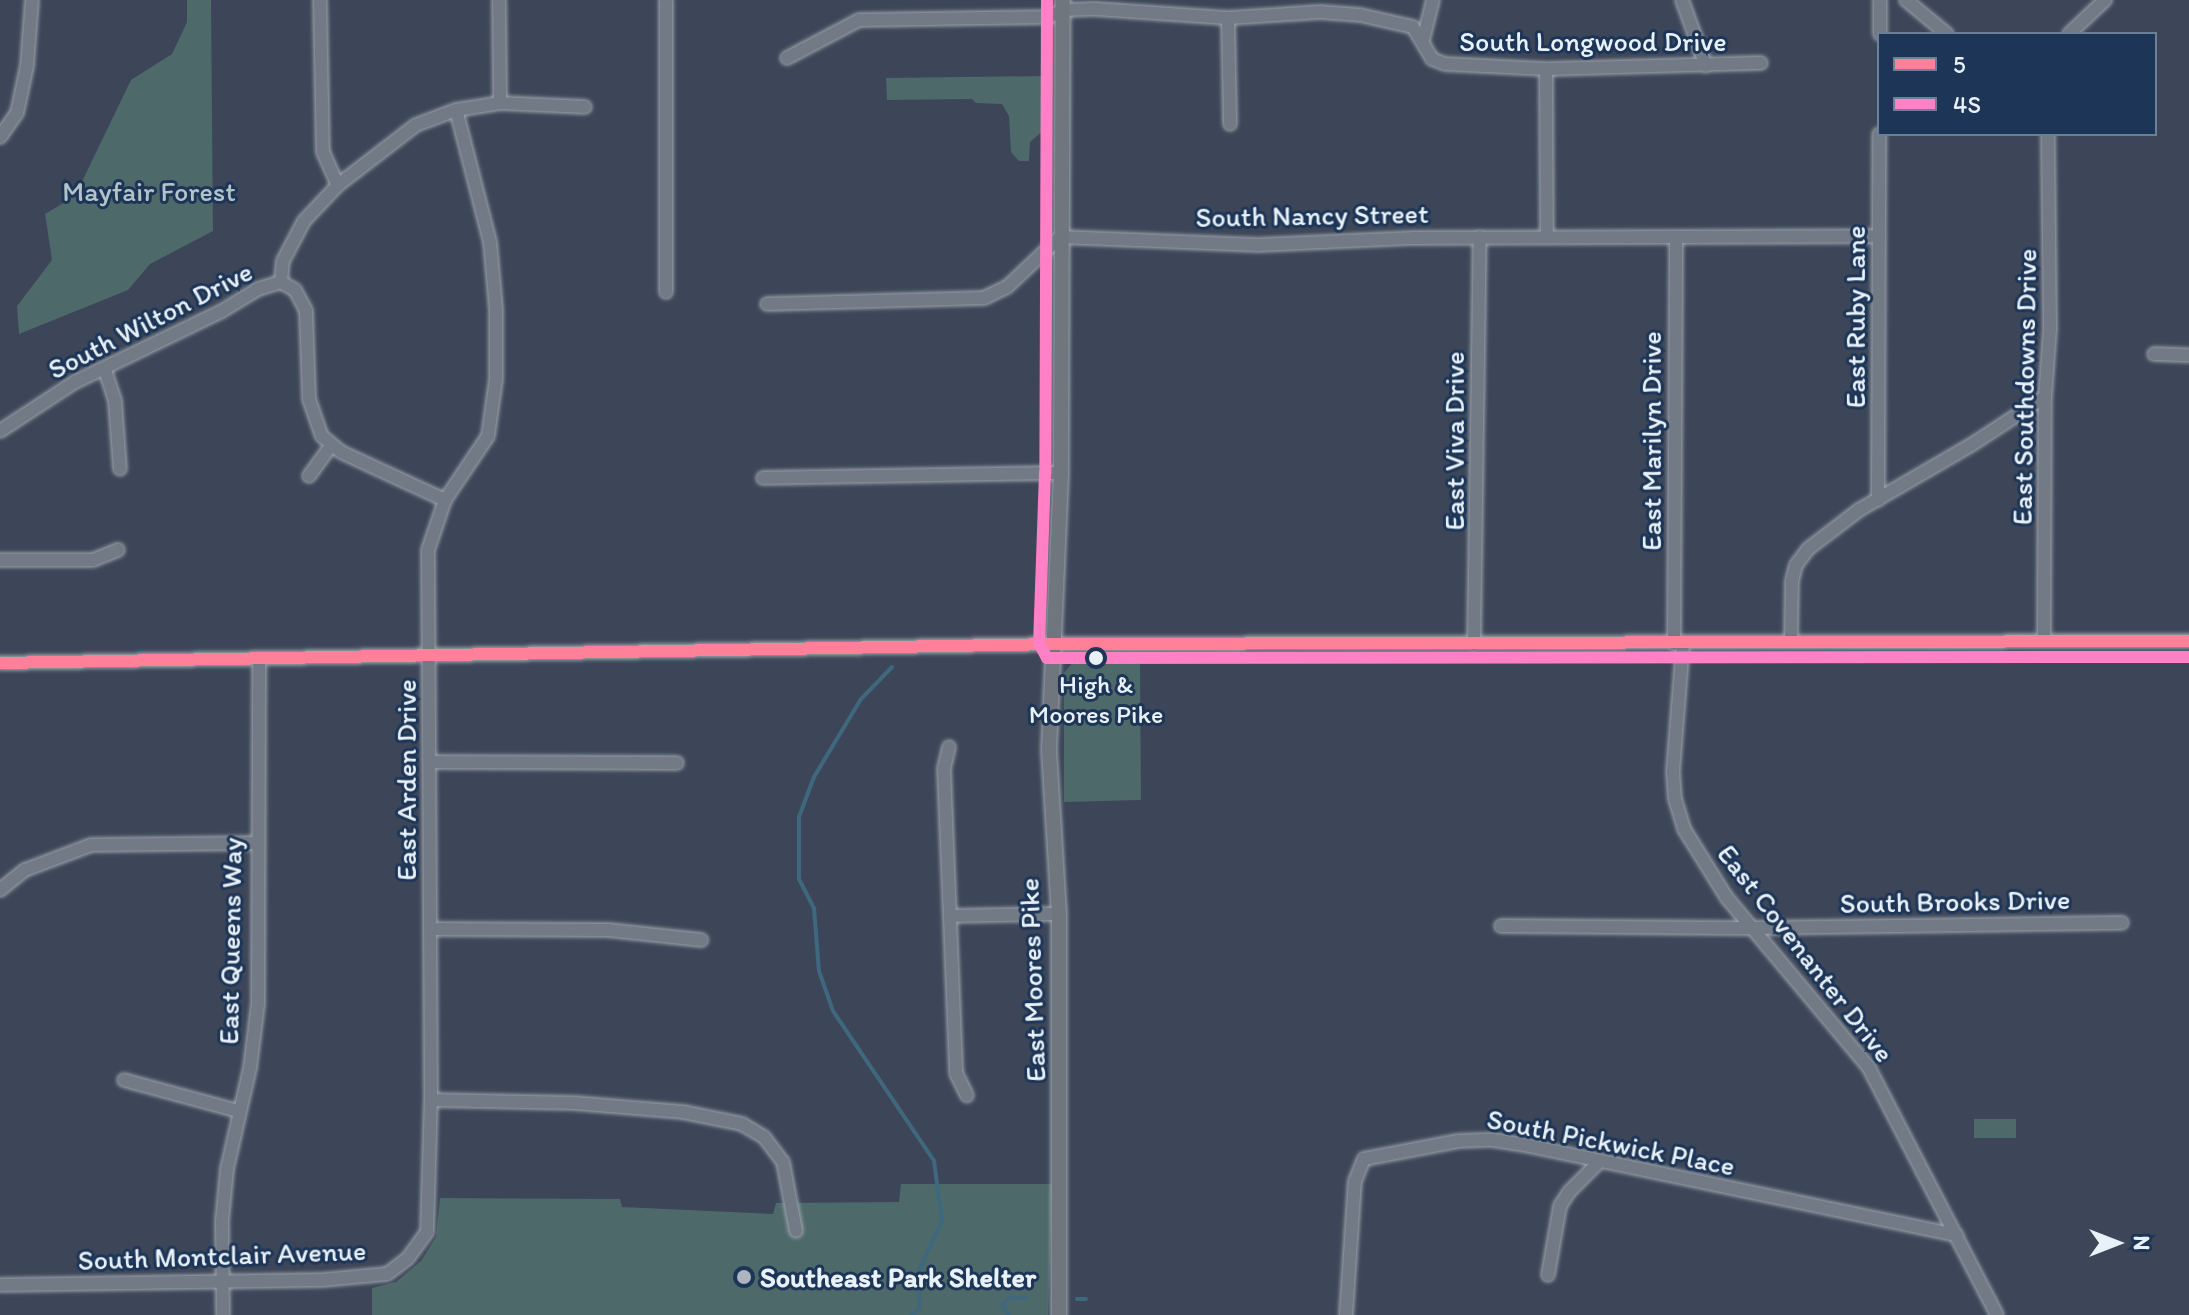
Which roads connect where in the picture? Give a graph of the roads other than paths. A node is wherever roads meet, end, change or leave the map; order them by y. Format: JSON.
{"nodes":[{"id":1,"x":32,"y":0,"type":"edge"},
{"id":2,"x":320,"y":0,"type":"edge"},
{"id":3,"x":499,"y":0,"type":"edge"},
{"id":4,"x":666,"y":0,"type":"edge"},
{"id":5,"x":1433,"y":0,"type":"edge"},
{"id":6,"x":1682,"y":0,"type":"edge"},
{"id":7,"x":1880,"y":0,"type":"edge"},
{"id":8,"x":1906,"y":0,"type":"edge"},
{"id":9,"x":2105,"y":0,"type":"edge"},
{"id":10,"x":1063,"y":5,"type":"edge"},
{"id":11,"x":1228,"y":18,"type":"junction"},
{"id":12,"x":1880,"y":32,"type":"edge"},
{"id":13,"x":1945,"y":32,"type":"edge"},
{"id":14,"x":2071,"y":32,"type":"edge"},
{"id":15,"x":1423,"y":40,"type":"junction"},
{"id":16,"x":787,"y":58,"type":"dead end"},
{"id":17,"x":1761,"y":63,"type":"dead end"},
{"id":18,"x":1706,"y":66,"type":"junction"},
{"id":19,"x":1546,"y":69,"type":"junction"},
{"id":20,"x":500,"y":103,"type":"junction"},
{"id":21,"x":585,"y":107,"type":"dead end"},
{"id":22,"x":456,"y":110,"type":"junction"},
{"id":23,"x":1230,"y":124,"type":"dead end"},
{"id":24,"x":1879,"y":136,"type":"edge"},
{"id":25,"x":2048,"y":136,"type":"edge"},
{"id":26,"x":0,"y":137,"type":"edge"},
{"id":27,"x":338,"y":185,"type":"junction"},
{"id":28,"x":1879,"y":236,"type":"junction"},
{"id":29,"x":1060,"y":237,"type":"junction"},
{"id":30,"x":1480,"y":237,"type":"junction"},
{"id":31,"x":1547,"y":237,"type":"junction"},
{"id":32,"x":1676,"y":238,"type":"junction"},
{"id":33,"x":281,"y":282,"type":"junction"},
{"id":34,"x":666,"y":292,"type":"dead end"},
{"id":35,"x":767,"y":304,"type":"dead end"},
{"id":36,"x":2154,"y":354,"type":"dead end"},
{"id":37,"x":2189,"y":355,"type":"edge"},
{"id":38,"x":105,"y":370,"type":"junction"},
{"id":39,"x":2045,"y":397,"type":"junction"},
{"id":40,"x":0,"y":431,"type":"edge"},
{"id":41,"x":331,"y":446,"type":"junction"},
{"id":42,"x":120,"y":469,"type":"dead end"},
{"id":43,"x":1061,"y":473,"type":"junction"},
{"id":44,"x":309,"y":476,"type":"dead end"},
{"id":45,"x":763,"y":478,"type":"dead end"},
{"id":46,"x":445,"y":500,"type":"junction"},
{"id":47,"x":1878,"y":500,"type":"junction"},
{"id":48,"x":118,"y":550,"type":"dead end"},
{"id":49,"x":0,"y":560,"type":"edge"},
{"id":50,"x":2044,"y":641,"type":"junction"},
{"id":51,"x":2189,"y":641,"type":"edge"},
{"id":52,"x":1791,"y":642,"type":"junction"},
{"id":53,"x":1055,"y":644,"type":"junction"},
{"id":54,"x":1474,"y":644,"type":"junction"},
{"id":55,"x":1678,"y":644,"type":"junction"},
{"id":56,"x":430,"y":658,"type":"junction"},
{"id":57,"x":259,"y":661,"type":"junction"},
{"id":58,"x":0,"y":663,"type":"edge"},
{"id":59,"x":949,"y":747,"type":"dead end"},
{"id":60,"x":431,"y":762,"type":"junction"},
{"id":61,"x":677,"y":763,"type":"dead end"},
{"id":62,"x":256,"y":843,"type":"junction"},
{"id":63,"x":0,"y":890,"type":"edge"},
{"id":64,"x":1059,"y":914,"type":"junction"},
{"id":65,"x":953,"y":916,"type":"junction"},
{"id":66,"x":2122,"y":923,"type":"dead end"},
{"id":67,"x":1501,"y":926,"type":"dead end"},
{"id":68,"x":1752,"y":928,"type":"junction"},
{"id":69,"x":431,"y":929,"type":"junction"},
{"id":70,"x":701,"y":940,"type":"dead end"},
{"id":71,"x":124,"y":1080,"type":"dead end"},
{"id":72,"x":967,"y":1096,"type":"dead end"},
{"id":73,"x":431,"y":1100,"type":"junction"},
{"id":74,"x":238,"y":1111,"type":"junction"},
{"id":75,"x":1599,"y":1162,"type":"junction"},
{"id":76,"x":796,"y":1231,"type":"dead end"},
{"id":77,"x":427,"y":1232,"type":"joint"},
{"id":78,"x":1957,"y":1235,"type":"junction"},
{"id":79,"x":1548,"y":1275,"type":"dead end"},
{"id":80,"x":222,"y":1281,"type":"junction"},
{"id":81,"x":0,"y":1285,"type":"edge"},
{"id":82,"x":223,"y":1315,"type":"edge"},
{"id":83,"x":1059,"y":1315,"type":"edge"},
{"id":84,"x":1346,"y":1315,"type":"edge"},
{"id":85,"x":1997,"y":1315,"type":"edge"}],
"edges":[{"from":1,"to":26,"type":"street"},
{"from":2,"to":27,"type":"street"},
{"from":3,"to":20,"type":"street"},
{"from":4,"to":34,"type":"street"},
{"from":5,"to":15,"type":"street"},
{"from":6,"to":18,"type":"street"},
{"from":7,"to":12,"type":"street"},
{"from":8,"to":13,"type":"street"},
{"from":9,"to":14,"type":"street"},
{"from":10,"to":11,"type":"street","name":"South Longwood Drive"},
{"from":10,"to":16,"type":"street","name":"South Longwood Drive"},
{"from":10,"to":29,"type":"main road","name":"East Moores Pike"},
{"from":11,"to":15,"type":"street","name":"South Longwood Drive"},
{"from":11,"to":23,"type":"street"},
{"from":15,"to":19,"type":"street","name":"South Longwood Drive"},
{"from":17,"to":18,"type":"street","name":"South Longwood Drive"},
{"from":18,"to":19,"type":"street","name":"South Longwood Drive"},
{"from":19,"to":31,"type":"street"},
{"from":20,"to":21,"type":"street","name":"South Wilton Drive"},
{"from":20,"to":22,"type":"street","name":"South Wilton Drive"},
{"from":22,"to":27,"type":"street","name":"South Wilton Drive"},
{"from":22,"to":46,"type":"street","name":"East Arden Drive"},
{"from":24,"to":28,"type":"street","name":"East Ruby Lane"},
{"from":25,"to":39,"type":"street","name":"East Southdowns Drive"},
{"from":27,"to":33,"type":"street","name":"South Wilton Drive"},
{"from":28,"to":32,"type":"street","name":"South Nancy Street"},
{"from":28,"to":47,"type":"street","name":"East Ruby Lane"},
{"from":29,"to":30,"type":"street","name":"South Nancy Street"},
{"from":29,"to":35,"type":"street"},
{"from":29,"to":43,"type":"main road","name":"East Moores Pike"},
{"from":30,"to":31,"type":"street","name":"South Nancy Street"},
{"from":30,"to":54,"type":"street","name":"East Viva Drive"},
{"from":31,"to":32,"type":"street","name":"South Nancy Street"},
{"from":32,"to":55,"type":"street","name":"East Marilyn Drive"},
{"from":33,"to":38,"type":"street","name":"South Wilton Drive"},
{"from":33,"to":41,"type":"street"},
{"from":36,"to":37,"type":"street"},
{"from":38,"to":40,"type":"street","name":"South Wilton Drive"},
{"from":38,"to":42,"type":"street"},
{"from":39,"to":47,"type":"street"},
{"from":39,"to":50,"type":"street","name":"East Southdowns Drive"},
{"from":41,"to":44,"type":"street"},
{"from":41,"to":46,"type":"street"},
{"from":43,"to":45,"type":"street"},
{"from":43,"to":53,"type":"main road","name":"East Moores Pike"},
{"from":46,"to":56,"type":"street","name":"East Arden Drive"},
{"from":47,"to":52,"type":"street"},
{"from":48,"to":49,"type":"street"},
{"from":50,"to":51,"type":"street"},
{"from":50,"to":52,"type":"street"},
{"from":52,"to":55,"type":"street"},
{"from":53,"to":54,"type":"street"},
{"from":53,"to":56,"type":"street"},
{"from":53,"to":64,"type":"main road","name":"East Moores Pike"},
{"from":54,"to":55,"type":"street"},
{"from":55,"to":68,"type":"street","name":"East Covenanter Drive"},
{"from":56,"to":57,"type":"street"},
{"from":56,"to":60,"type":"street","name":"East Arden Drive"},
{"from":57,"to":58,"type":"street"},
{"from":57,"to":62,"type":"street","name":"East Queens Way"},
{"from":59,"to":65,"type":"street"},
{"from":60,"to":61,"type":"street"},
{"from":60,"to":69,"type":"street","name":"East Arden Drive"},
{"from":62,"to":63,"type":"street"},
{"from":62,"to":74,"type":"street","name":"East Queens Way"},
{"from":64,"to":65,"type":"street"},
{"from":64,"to":83,"type":"main road","name":"East Moores Pike"},
{"from":65,"to":72,"type":"street"},
{"from":66,"to":68,"type":"street","name":"South Brooks Drive"},
{"from":67,"to":68,"type":"street","name":"South Brooks Drive"},
{"from":68,"to":78,"type":"street","name":"East Covenanter Drive"},
{"from":69,"to":70,"type":"street"},
{"from":69,"to":73,"type":"street","name":"East Arden Drive"},
{"from":71,"to":74,"type":"street"},
{"from":73,"to":76,"type":"street"},
{"from":73,"to":77,"type":"street","name":"East Arden Drive"},
{"from":74,"to":80,"type":"street","name":"East Queens Way"},
{"from":75,"to":78,"type":"street","name":"South Pickwick Place"},
{"from":75,"to":79,"type":"street"},
{"from":75,"to":84,"type":"street","name":"South Pickwick Place"},
{"from":77,"to":80,"type":"street","name":"South Montclair Avenue"},
{"from":78,"to":85,"type":"street","name":"East Covenanter Drive"},
{"from":80,"to":81,"type":"street","name":"South Montclair Avenue"},
{"from":80,"to":82,"type":"street","name":"East Queens Way"}]}
